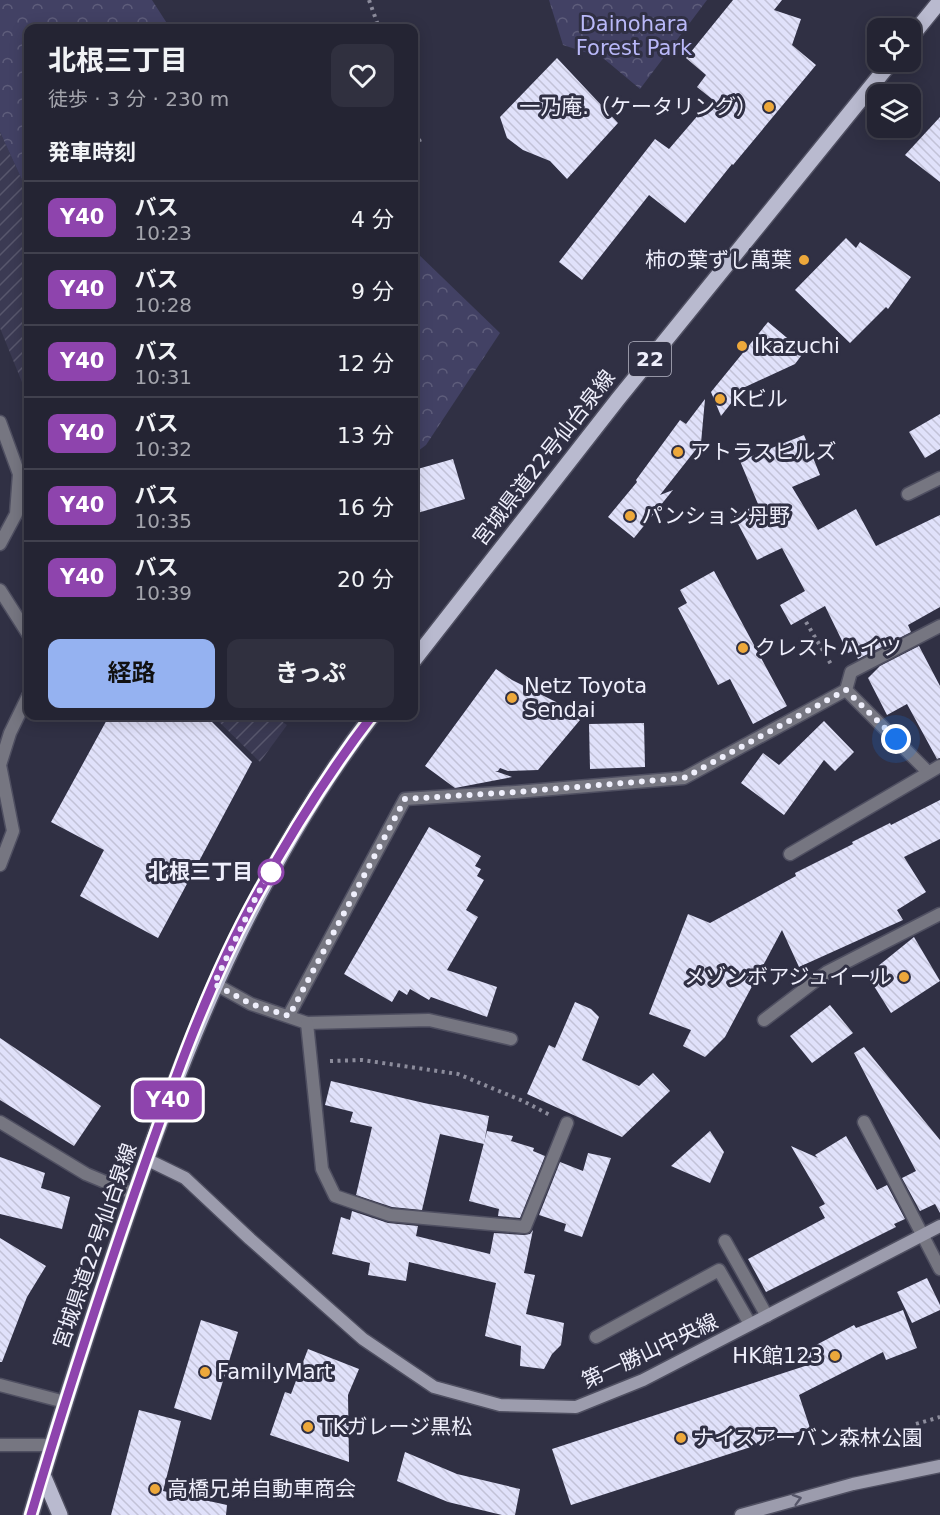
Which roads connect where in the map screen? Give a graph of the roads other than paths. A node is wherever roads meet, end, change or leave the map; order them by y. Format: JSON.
{"nodes":[{"id":1,"x":940,"y":1,"type":"edge"},
{"id":2,"x":921,"y":24,"type":"edge"},
{"id":3,"x":883,"y":72,"type":"edge"},
{"id":4,"x":0,"y":422,"type":"edge"},
{"id":5,"x":4,"y":445,"type":"edge"},
{"id":6,"x":940,"y":478,"type":"edge"},
{"id":7,"x":908,"y":495,"type":"dead end"},
{"id":8,"x":0,"y":544,"type":"edge"},
{"id":9,"x":0,"y":590,"type":"edge"},
{"id":10,"x":940,"y":626,"type":"edge"},
{"id":11,"x":24,"y":628,"type":"edge"},
{"id":12,"x":418,"y":655,"type":"edge"},
{"id":13,"x":846,"y":690,"type":"junction"},
{"id":14,"x":24,"y":704,"type":"edge"},
{"id":15,"x":369,"y":720,"type":"edge"},
{"id":16,"x":934,"y":769,"type":"edge"},
{"id":17,"x":790,"y":855,"type":"dead end"},
{"id":18,"x":0,"y":865,"type":"edge"},
{"id":19,"x":940,"y":914,"type":"edge"},
{"id":20,"x":214,"y":984,"type":"junction"},
{"id":21,"x":289,"y":1016,"type":"junction"},
{"id":22,"x":764,"y":1020,"type":"dead end"},
{"id":23,"x":307,"y":1023,"type":"junction"},
{"id":24,"x":511,"y":1039,"type":"dead end"},
{"id":25,"x":0,"y":1122,"type":"edge"},
{"id":26,"x":864,"y":1122,"type":"dead end"},
{"id":27,"x":567,"y":1123,"type":"road end"},
{"id":28,"x":146,"y":1159,"type":"junction"},
{"id":29,"x":134,"y":1194,"type":"junction"},
{"id":30,"x":940,"y":1226,"type":"edge"},
{"id":31,"x":922,"y":1236,"type":"junction"},
{"id":32,"x":725,"y":1241,"type":"dead end"},
{"id":33,"x":940,"y":1269,"type":"edge"},
{"id":34,"x":767,"y":1316,"type":"junction"},
{"id":35,"x":750,"y":1324,"type":"junction"},
{"id":36,"x":596,"y":1337,"type":"dead end"},
{"id":37,"x":0,"y":1384,"type":"edge"},
{"id":38,"x":65,"y":1402,"type":"junction"},
{"id":39,"x":0,"y":1444,"type":"edge"},
{"id":40,"x":52,"y":1445,"type":"junction"},
{"id":41,"x":940,"y":1466,"type":"edge"},
{"id":42,"x":43,"y":1476,"type":"junction"},
{"id":43,"x":31,"y":1515,"type":"edge"},
{"id":44,"x":60,"y":1515,"type":"edge"},
{"id":45,"x":741,"y":1515,"type":"edge"}],
"edges":[{"from":1,"to":2,"type":"main road"},
{"from":3,"to":12,"type":"main road","name":"宮城県道22号仙台泉線","number":"22"},
{"from":4,"to":5,"type":"street"},
{"from":5,"to":8,"type":"street"},
{"from":6,"to":7,"type":"street"},
{"from":9,"to":11,"type":"street"},
{"from":10,"to":13,"type":"street"},
{"from":13,"to":16,"type":"street"},
{"from":13,"to":21,"type":"street"},
{"from":14,"to":18,"type":"street"},
{"from":15,"to":20,"type":"main road","name":"宮城県道22号仙台泉線"},
{"from":16,"to":17,"type":"street"},
{"from":19,"to":22,"type":"street"},
{"from":20,"to":21,"type":"street"},
{"from":20,"to":28,"type":"main road","name":"宮城県道22号仙台泉線"},
{"from":21,"to":23,"type":"street"},
{"from":23,"to":24,"type":"street"},
{"from":23,"to":27,"type":"street"},
{"from":25,"to":29,"type":"street"},
{"from":26,"to":31,"type":"street"},
{"from":28,"to":29,"type":"main road","name":"宮城県道22号仙台泉線"},
{"from":28,"to":35,"type":"street","name":"第一勝山中央線"},
{"from":29,"to":38,"type":"main road","name":"宮城県道22号仙台泉線"},
{"from":30,"to":31,"type":"street","name":"第一勝山中央線"},
{"from":31,"to":33,"type":"street"},
{"from":31,"to":34,"type":"street","name":"第一勝山中央線"},
{"from":32,"to":34,"type":"street"},
{"from":34,"to":35,"type":"street","name":"第一勝山中央線"},
{"from":35,"to":36,"type":"street"},
{"from":37,"to":38,"type":"street"},
{"from":38,"to":40,"type":"main road","name":"宮城県道22号仙台泉線"},
{"from":39,"to":40,"type":"street"},
{"from":40,"to":42,"type":"main road","name":"宮城県道22号仙台泉線"},
{"from":45,"to":41,"type":"street","one_way":true},
{"from":42,"to":43,"type":"main road","name":"宮城県道22号仙台泉線"},
{"from":42,"to":44,"type":"main road"}]}
